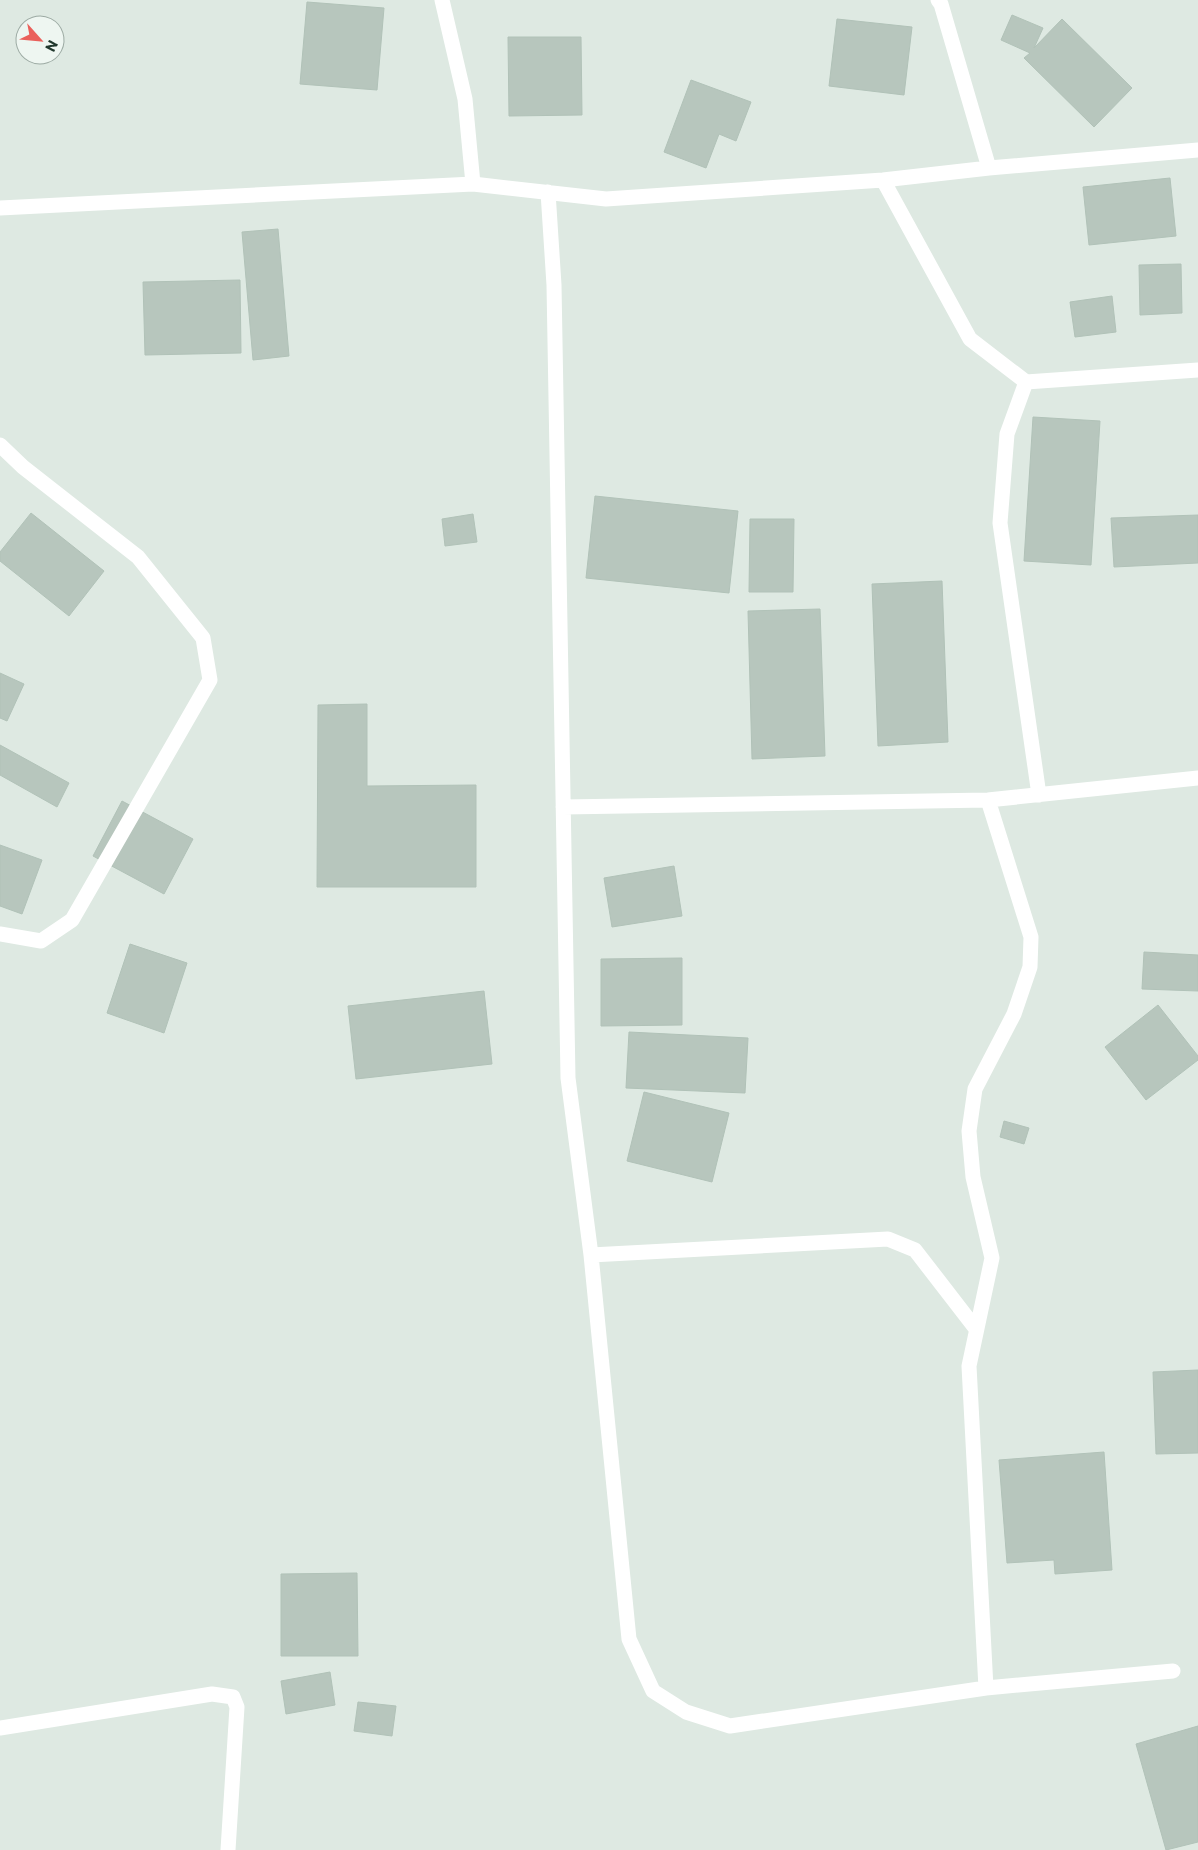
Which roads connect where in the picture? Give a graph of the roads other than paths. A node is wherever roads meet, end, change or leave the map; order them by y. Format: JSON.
{"nodes":[{"id":1,"x":442,"y":0,"type":"edge"},
{"id":2,"x":938,"y":0,"type":"edge"},
{"id":3,"x":1198,"y":150,"type":"edge"},
{"id":4,"x":989,"y":168,"type":"junction"},
{"id":5,"x":883,"y":180,"type":"junction"},
{"id":6,"x":473,"y":184,"type":"junction"},
{"id":7,"x":548,"y":192,"type":"junction"},
{"id":8,"x":0,"y":208,"type":"edge"},
{"id":9,"x":1198,"y":370,"type":"edge"},
{"id":10,"x":1026,"y":382,"type":"junction"},
{"id":11,"x":0,"y":445,"type":"edge"},
{"id":12,"x":1198,"y":778,"type":"edge"},
{"id":13,"x":1039,"y":795,"type":"junction"},
{"id":14,"x":988,"y":800,"type":"junction"},
{"id":15,"x":563,"y":807,"type":"junction"},
{"id":16,"x":0,"y":934,"type":"edge"},
{"id":17,"x":592,"y":1254,"type":"junction"},
{"id":18,"x":976,"y":1329,"type":"junction"},
{"id":19,"x":1173,"y":1671,"type":"dead end"},
{"id":20,"x":986,"y":1688,"type":"junction"},
{"id":21,"x":0,"y":1728,"type":"edge"},
{"id":22,"x":228,"y":1850,"type":"edge"}],
"edges":[{"from":1,"to":6,"type":"street"},
{"from":2,"to":4,"type":"street"},
{"from":3,"to":4,"type":"street"},
{"from":4,"to":5,"type":"street"},
{"from":5,"to":7,"type":"street"},
{"from":5,"to":10,"type":"street"},
{"from":6,"to":7,"type":"street"},
{"from":6,"to":8,"type":"street"},
{"from":7,"to":15,"type":"street"},
{"from":9,"to":10,"type":"street"},
{"from":10,"to":13,"type":"street"},
{"from":11,"to":16,"type":"street"},
{"from":12,"to":13,"type":"street"},
{"from":13,"to":14,"type":"street"},
{"from":14,"to":15,"type":"street"},
{"from":14,"to":18,"type":"street"},
{"from":15,"to":17,"type":"street"},
{"from":17,"to":18,"type":"street"},
{"from":17,"to":20,"type":"street"},
{"from":18,"to":20,"type":"street"},
{"from":19,"to":20,"type":"street"},
{"from":21,"to":22,"type":"street"}]}
